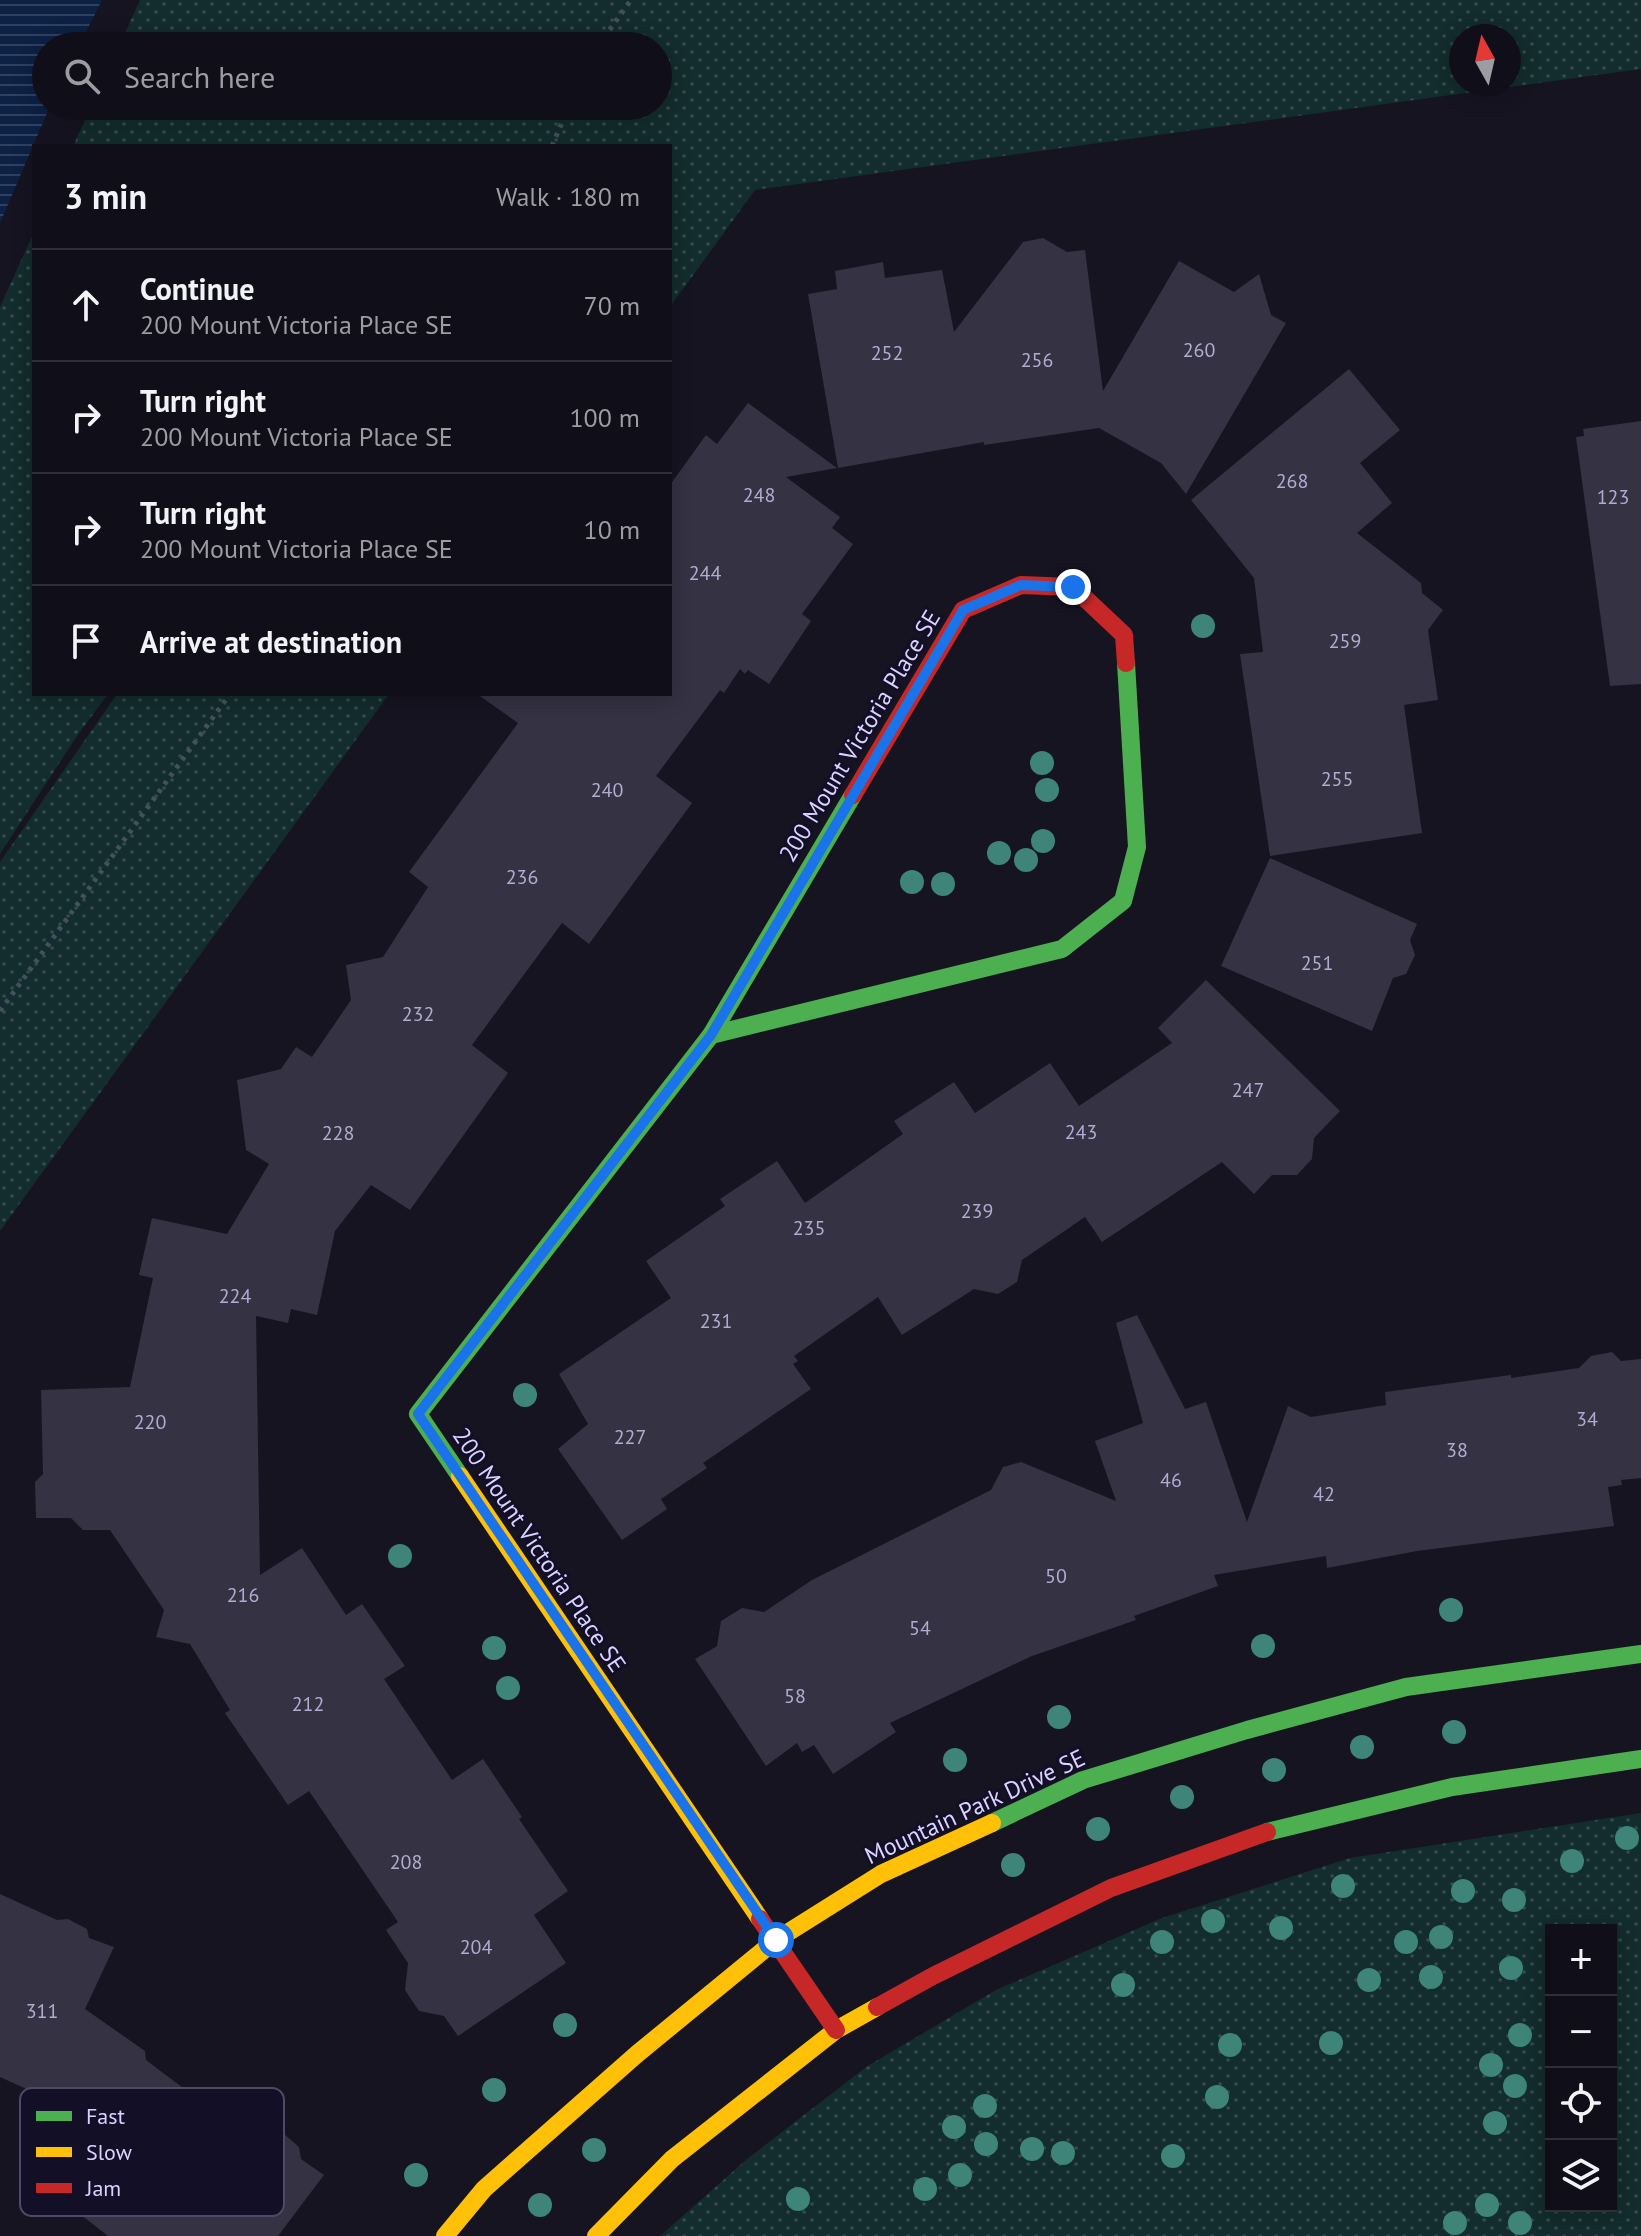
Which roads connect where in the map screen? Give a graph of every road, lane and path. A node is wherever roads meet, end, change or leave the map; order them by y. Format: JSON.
{"nodes":[{"id":1,"x":631,"y":0,"type":"edge"},
{"id":2,"x":608,"y":32,"type":"edge"},
{"id":3,"x":563,"y":120,"type":"edge"},
{"id":4,"x":553,"y":144,"type":"edge"},
{"id":5,"x":229,"y":696,"type":"edge"},
{"id":6,"x":0,"y":1011,"type":"edge"},
{"id":7,"x":711,"y":1035,"type":"junction"},
{"id":8,"x":1641,"y":1654,"type":"edge"},
{"id":9,"x":1641,"y":1759,"type":"edge"},
{"id":10,"x":776,"y":1940,"type":"junction"},
{"id":11,"x":836,"y":2030,"type":"junction"},
{"id":12,"x":445,"y":2236,"type":"edge"},
{"id":13,"x":596,"y":2236,"type":"edge"}],
"edges":[{"from":1,"to":2,"type":"path"},
{"from":3,"to":4,"type":"path"},
{"from":5,"to":6,"type":"path"},
{"from":7,"to":7,"type":"street","name":"200 Mount Victoria Place SE"},
{"from":7,"to":10,"type":"street","name":"200 Mount Victoria Place SE"},
{"from":8,"to":10,"type":"street","name":"Mountain Park Drive SE"},
{"from":9,"to":11,"type":"street"},
{"from":10,"to":11,"type":"street","name":"200 Mount Victoria Place SE"},
{"from":10,"to":12,"type":"street","name":"Mountain Park Drive SE"},
{"from":11,"to":13,"type":"street"}]}
